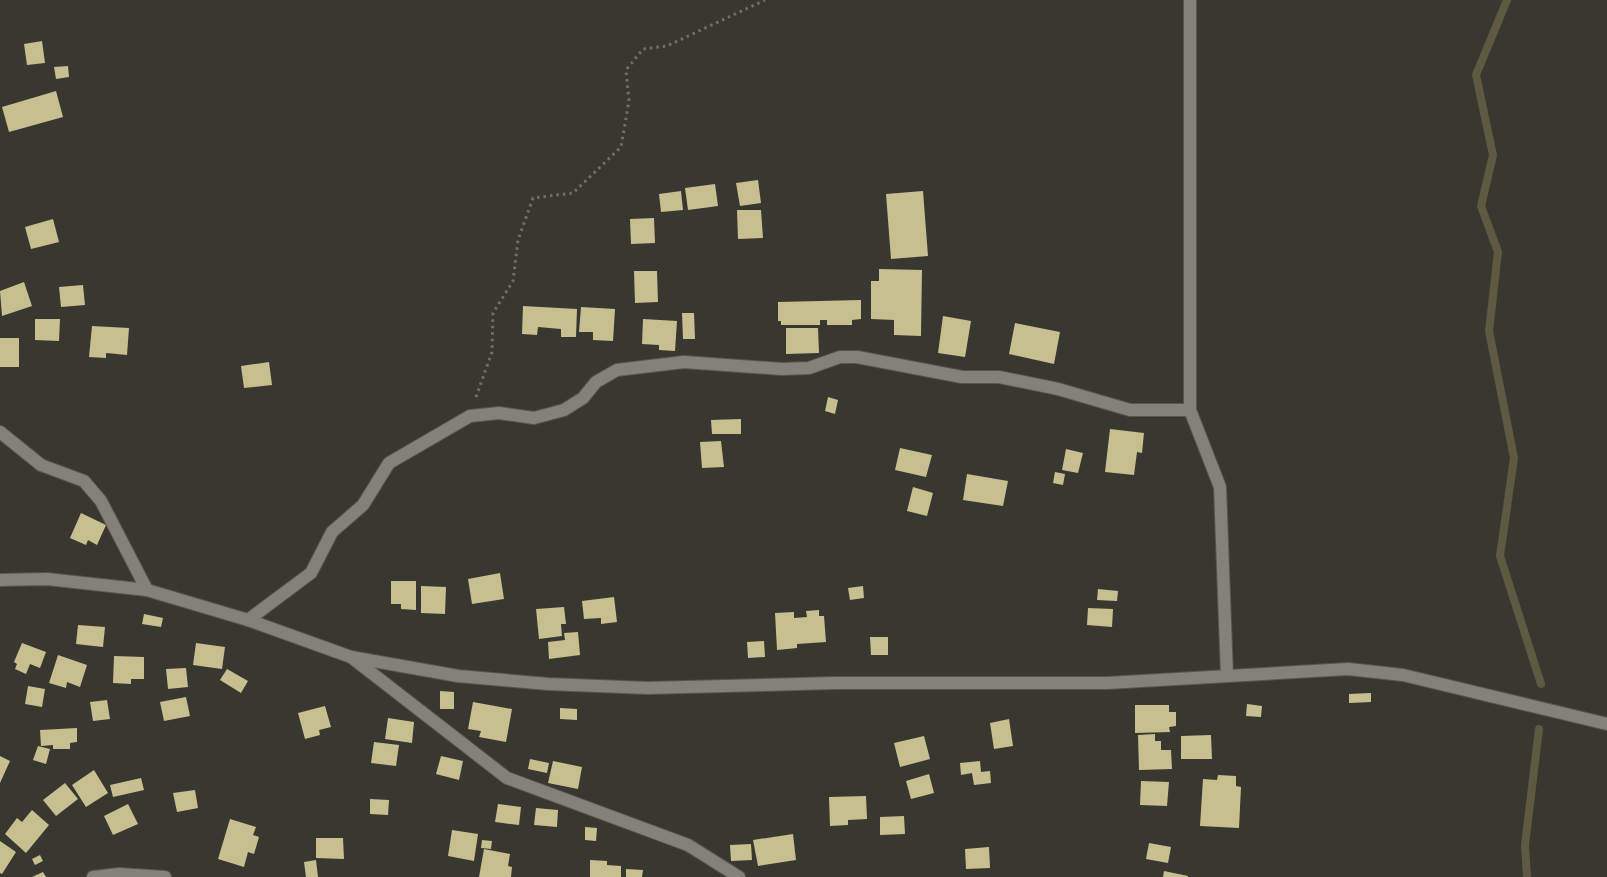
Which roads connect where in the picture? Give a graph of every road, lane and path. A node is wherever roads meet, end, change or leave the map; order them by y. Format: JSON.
{"nodes":[{"id":1,"x":765,"y":0,"type":"edge"},
{"id":2,"x":1190,"y":0,"type":"edge"},
{"id":3,"x":1190,"y":410,"type":"junction"},
{"id":4,"x":470,"y":416,"type":"junction"},
{"id":5,"x":0,"y":432,"type":"edge"},
{"id":6,"x":0,"y":580,"type":"edge"},
{"id":7,"x":147,"y":590,"type":"junction"},
{"id":8,"x":248,"y":620,"type":"junction"},
{"id":9,"x":351,"y":657,"type":"junction"},
{"id":10,"x":1227,"y":676,"type":"junction"},
{"id":11,"x":1607,"y":724,"type":"edge"},
{"id":12,"x":93,"y":877,"type":"edge"},
{"id":13,"x":165,"y":877,"type":"edge"},
{"id":14,"x":738,"y":877,"type":"edge"}],
"edges":[{"from":1,"to":4,"type":"path"},
{"from":2,"to":3,"type":"street"},
{"from":3,"to":4,"type":"street"},
{"from":3,"to":10,"type":"street"},
{"from":4,"to":8,"type":"street"},
{"from":5,"to":7,"type":"street"},
{"from":6,"to":7,"type":"street"},
{"from":7,"to":8,"type":"street"},
{"from":8,"to":9,"type":"street"},
{"from":9,"to":10,"type":"street"},
{"from":9,"to":14,"type":"street"},
{"from":10,"to":11,"type":"street"},
{"from":12,"to":13,"type":"street"}]}
